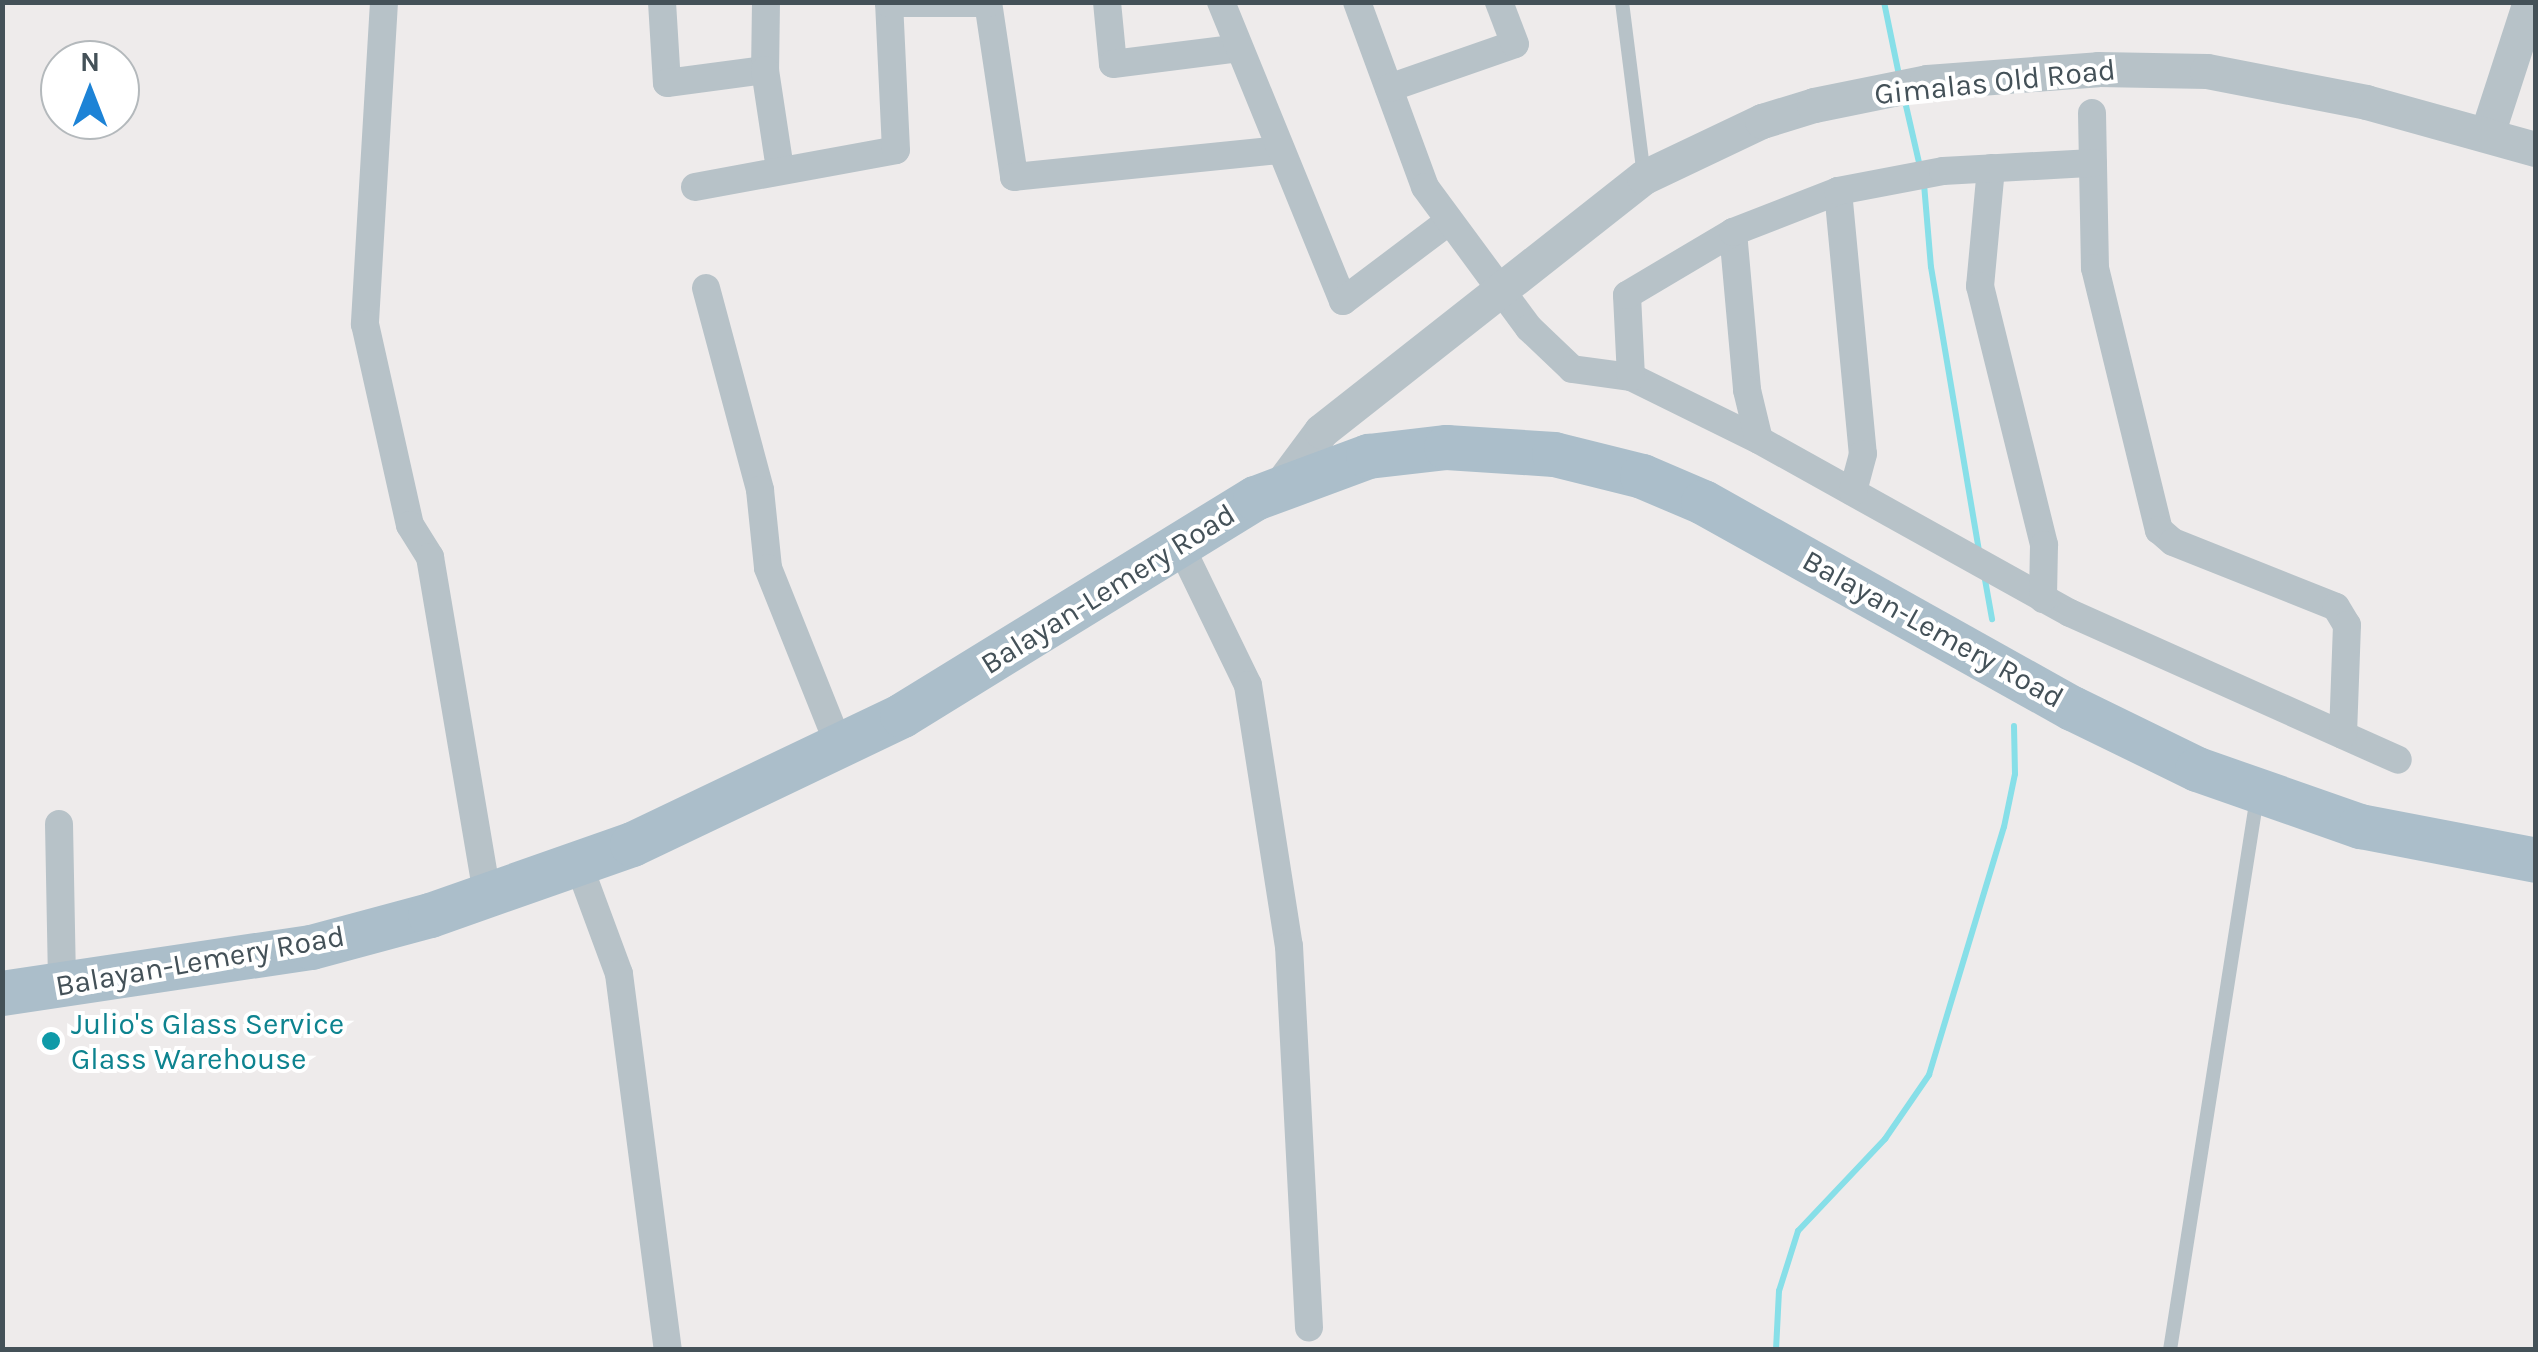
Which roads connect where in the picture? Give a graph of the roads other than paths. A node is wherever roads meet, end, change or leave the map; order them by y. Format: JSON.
{"nodes":[{"id":1,"x":384,"y":2,"type":"edge"},
{"id":2,"x":662,"y":2,"type":"edge"},
{"id":3,"x":766,"y":2,"type":"edge"},
{"id":4,"x":1107,"y":2,"type":"edge"},
{"id":5,"x":1221,"y":2,"type":"edge"},
{"id":6,"x":1357,"y":2,"type":"edge"},
{"id":7,"x":1499,"y":2,"type":"edge"},
{"id":8,"x":1622,"y":2,"type":"edge"},
{"id":9,"x":2530,"y":2,"type":"edge"},
{"id":10,"x":988,"y":3,"type":"edge"},
{"id":11,"x":1240,"y":48,"type":"junction"},
{"id":12,"x":765,"y":70,"type":"junction"},
{"id":13,"x":1388,"y":88,"type":"junction"},
{"id":14,"x":2092,"y":113,"type":"dead end"},
{"id":15,"x":2488,"y":131,"type":"junction"},
{"id":16,"x":2536,"y":149,"type":"edge"},
{"id":17,"x":1281,"y":150,"type":"junction"},
{"id":18,"x":2093,"y":163,"type":"junction"},
{"id":19,"x":780,"y":168,"type":"junction"},
{"id":20,"x":1990,"y":168,"type":"junction"},
{"id":21,"x":1644,"y":177,"type":"junction"},
{"id":22,"x":695,"y":187,"type":"dead end"},
{"id":23,"x":1838,"y":191,"type":"junction"},
{"id":24,"x":1449,"y":221,"type":"junction"},
{"id":25,"x":1733,"y":232,"type":"junction"},
{"id":26,"x":706,"y":288,"type":"dead end"},
{"id":27,"x":1498,"y":289,"type":"junction"},
{"id":28,"x":1631,"y":377,"type":"junction"},
{"id":29,"x":1747,"y":390,"type":"junction"},
{"id":30,"x":1682,"y":402,"type":"junction"},
{"id":31,"x":1759,"y":440,"type":"junction"},
{"id":32,"x":1278,"y":489,"type":"junction"},
{"id":33,"x":1853,"y":492,"type":"junction"},
{"id":34,"x":1178,"y":541,"type":"junction"},
{"id":35,"x":2043,"y":599,"type":"junction"},
{"id":36,"x":2343,"y":736,"type":"junction"},
{"id":37,"x":840,"y":748,"type":"junction"},
{"id":38,"x":2398,"y":760,"type":"dead end"},
{"id":39,"x":2258,"y":792,"type":"junction"},
{"id":40,"x":58,"y":824,"type":"dead end"},
{"id":41,"x":2536,"y":860,"type":"edge"},
{"id":42,"x":578,"y":863,"type":"junction"},
{"id":43,"x":487,"y":894,"type":"junction"},
{"id":44,"x":62,"y":985,"type":"junction"},
{"id":45,"x":2,"y":993,"type":"edge"},
{"id":46,"x":1309,"y":1326,"type":"dead end"},
{"id":47,"x":668,"y":1350,"type":"edge"},
{"id":48,"x":2170,"y":1350,"type":"edge"}],
"edges":[{"from":1,"to":43,"type":"street"},
{"from":2,"to":12,"type":"street"},
{"from":3,"to":12,"type":"street"},
{"from":4,"to":11,"type":"street"},
{"from":5,"to":11,"type":"street"},
{"from":6,"to":13,"type":"street"},
{"from":7,"to":13,"type":"street"},
{"from":8,"to":21,"type":"lane"},
{"from":9,"to":15,"type":"street"},
{"from":10,"to":17,"type":"street"},
{"from":10,"to":19,"type":"street"},
{"from":11,"to":17,"type":"street"},
{"from":12,"to":19,"type":"street"},
{"from":13,"to":24,"type":"street"},
{"from":14,"to":18,"type":"street"},
{"from":15,"to":16,"type":"street","name":"Gimalas Old Road"},
{"from":15,"to":21,"type":"street","name":"Gimalas Old Road"},
{"from":17,"to":24,"type":"street"},
{"from":18,"to":20,"type":"street"},
{"from":18,"to":36,"type":"street"},
{"from":19,"to":22,"type":"street"},
{"from":20,"to":23,"type":"street"},
{"from":20,"to":35,"type":"street"},
{"from":21,"to":27,"type":"street","name":"Gimalas Old Road"},
{"from":23,"to":25,"type":"street"},
{"from":23,"to":33,"type":"street"},
{"from":24,"to":27,"type":"street"},
{"from":25,"to":28,"type":"street"},
{"from":25,"to":29,"type":"street"},
{"from":26,"to":37,"type":"street"},
{"from":27,"to":28,"type":"street"},
{"from":27,"to":32,"type":"street","name":"Gimalas Old Road"},
{"from":28,"to":30,"type":"street"},
{"from":29,"to":30,"type":"street"},
{"from":29,"to":31,"type":"street"},
{"from":30,"to":31,"type":"street"},
{"from":31,"to":33,"type":"street"},
{"from":32,"to":34,"type":"main road","name":"Balayan-Lemery Road"},
{"from":32,"to":39,"type":"main road","name":"Balayan-Lemery Road"},
{"from":33,"to":35,"type":"street"},
{"from":34,"to":37,"type":"main road","name":"Balayan-Lemery Road"},
{"from":34,"to":46,"type":"street"},
{"from":35,"to":36,"type":"street"},
{"from":36,"to":38,"type":"street"},
{"from":37,"to":42,"type":"main road","name":"Balayan-Lemery Road"},
{"from":39,"to":41,"type":"main road","name":"Balayan-Lemery Road"},
{"from":39,"to":48,"type":"lane"},
{"from":40,"to":44,"type":"street"},
{"from":42,"to":43,"type":"main road","name":"Balayan-Lemery Road"},
{"from":42,"to":47,"type":"street"},
{"from":43,"to":44,"type":"main road","name":"Balayan-Lemery Road"},
{"from":44,"to":45,"type":"main road","name":"Balayan-Lemery Road"}]}
